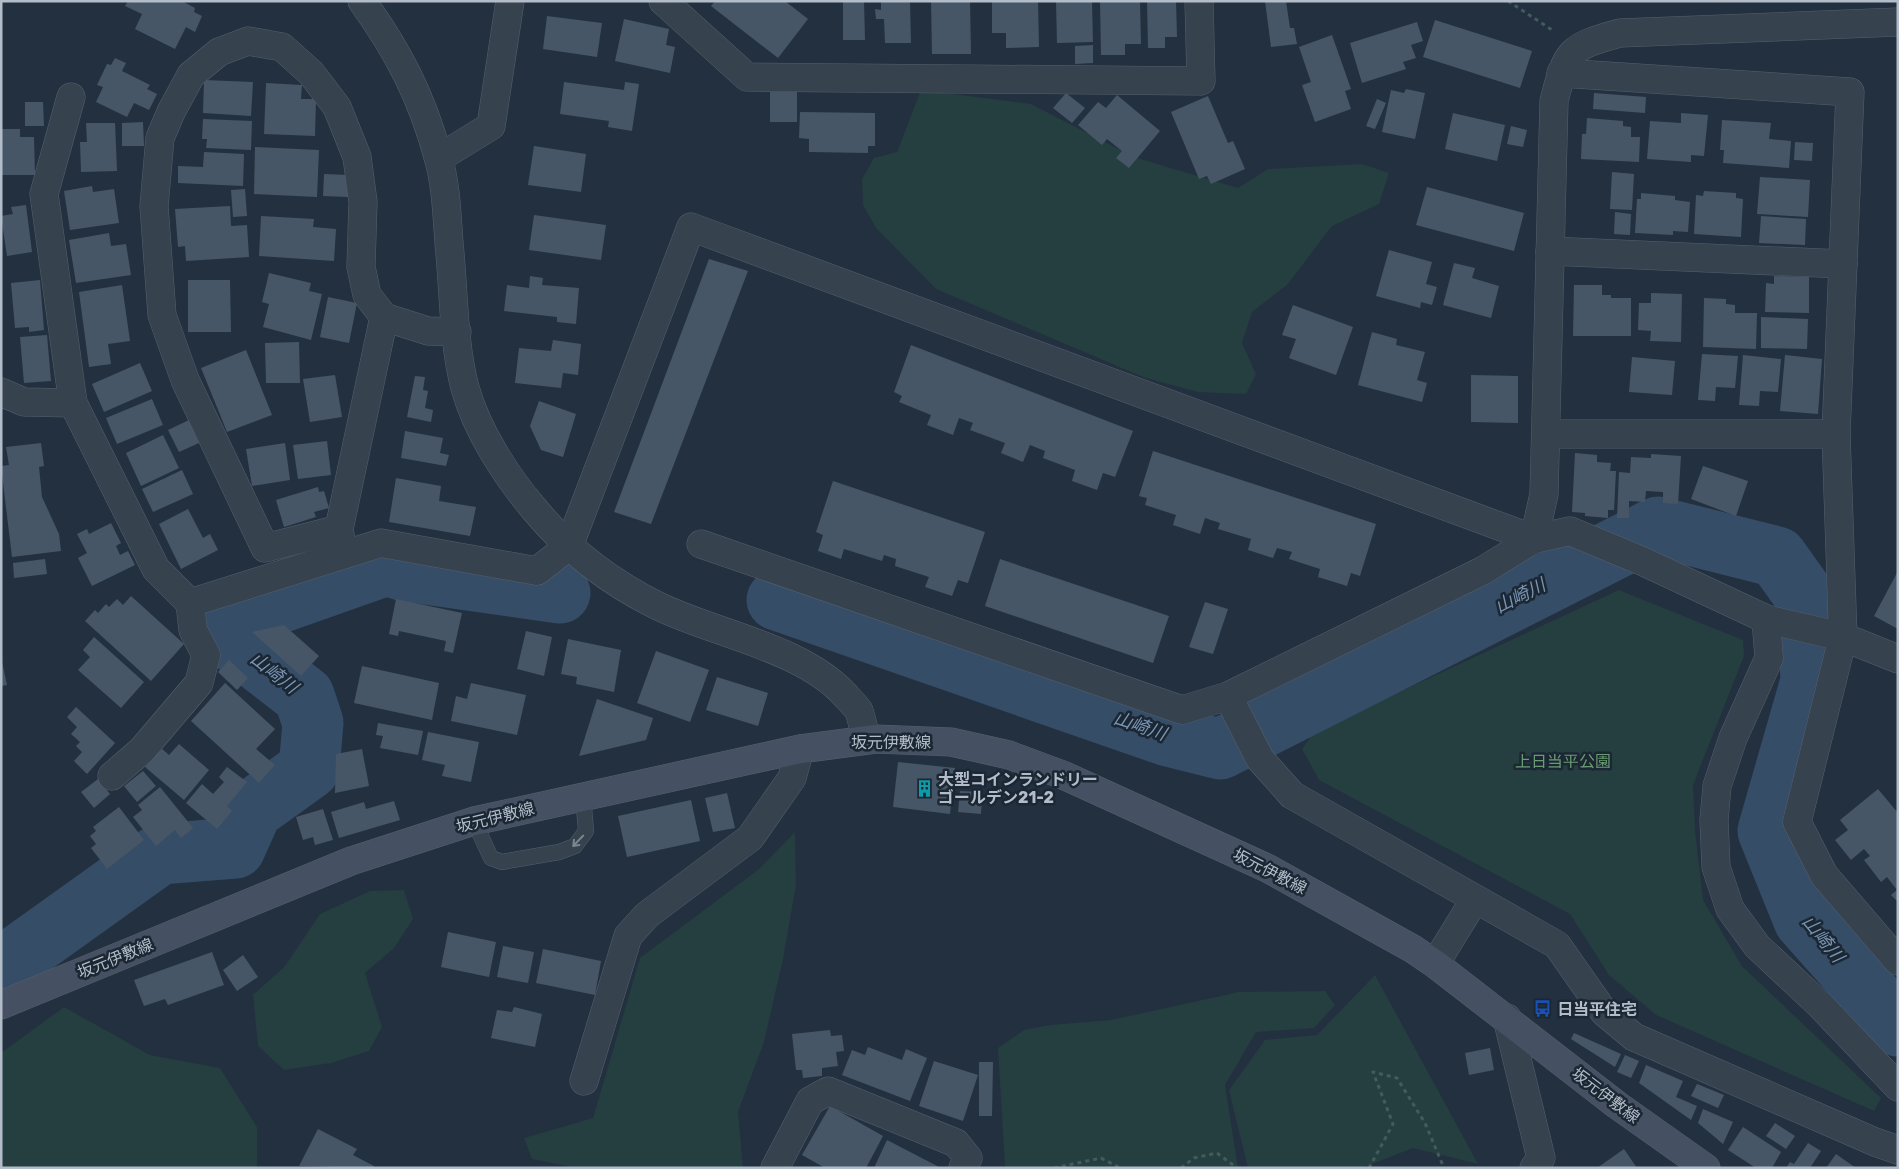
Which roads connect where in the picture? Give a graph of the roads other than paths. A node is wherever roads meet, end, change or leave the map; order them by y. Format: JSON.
{"nodes":[{"id":1,"x":362,"y":1,"type":"edge"},
{"id":2,"x":663,"y":1,"type":"edge"},
{"id":3,"x":1199,"y":1,"type":"edge"},
{"id":4,"x":512,"y":3,"type":"edge"},
{"id":5,"x":1898,"y":22,"type":"edge"},
{"id":6,"x":1561,"y":74,"type":"junction"},
{"id":7,"x":71,"y":97,"type":"dead end"},
{"id":8,"x":439,"y":158,"type":"junction"},
{"id":9,"x":1550,"y":251,"type":"junction"},
{"id":10,"x":1843,"y":264,"type":"junction"},
{"id":11,"x":384,"y":317,"type":"junction"},
{"id":12,"x":457,"y":332,"type":"junction"},
{"id":13,"x":1,"y":392,"type":"edge"},
{"id":14,"x":73,"y":403,"type":"junction"},
{"id":15,"x":1546,"y":434,"type":"junction"},
{"id":16,"x":1836,"y":434,"type":"junction"},
{"id":17,"x":1534,"y":539,"type":"junction"},
{"id":18,"x":341,"y":541,"type":"junction"},
{"id":19,"x":701,"y":544,"type":"dead end"},
{"id":20,"x":569,"y":546,"type":"junction"},
{"id":21,"x":190,"y":603,"type":"junction"},
{"id":22,"x":1766,"y":619,"type":"junction"},
{"id":23,"x":1843,"y":637,"type":"junction"},
{"id":24,"x":1898,"y":659,"type":"edge"},
{"id":25,"x":1228,"y":696,"type":"junction"},
{"id":26,"x":866,"y":740,"type":"junction"},
{"id":27,"x":800,"y":749,"type":"junction"},
{"id":28,"x":112,"y":776,"type":"dead end"},
{"id":29,"x":583,"y":796,"type":"junction"},
{"id":30,"x":474,"y":820,"type":"junction"},
{"id":31,"x":1475,"y":899,"type":"junction"},
{"id":32,"x":1898,"y":961,"type":"edge"},
{"id":33,"x":1435,"y":964,"type":"junction"},
{"id":34,"x":1,"y":1005,"type":"edge"},
{"id":35,"x":1506,"y":1018,"type":"junction"},
{"id":36,"x":584,"y":1081,"type":"dead end"},
{"id":37,"x":1898,"y":1087,"type":"edge"},
{"id":38,"x":1898,"y":1150,"type":"edge"},
{"id":39,"x":775,"y":1168,"type":"edge"},
{"id":40,"x":962,"y":1168,"type":"edge"},
{"id":41,"x":1534,"y":1168,"type":"edge"},
{"id":42,"x":1706,"y":1168,"type":"edge"}],
"edges":[{"from":1,"to":8,"type":"street"},
{"from":2,"to":3,"type":"street"},
{"from":4,"to":8,"type":"street"},
{"from":5,"to":6,"type":"street"},
{"from":6,"to":9,"type":"street"},
{"from":6,"to":10,"type":"street"},
{"from":7,"to":14,"type":"street"},
{"from":8,"to":12,"type":"street"},
{"from":9,"to":10,"type":"street"},
{"from":9,"to":15,"type":"street"},
{"from":10,"to":16,"type":"street"},
{"from":11,"to":12,"type":"street"},
{"from":11,"to":18,"type":"street"},
{"from":11,"to":18,"type":"street"},
{"from":12,"to":20,"type":"street"},
{"from":13,"to":14,"type":"street"},
{"from":14,"to":21,"type":"street"},
{"from":15,"to":16,"type":"street"},
{"from":15,"to":17,"type":"street"},
{"from":16,"to":23,"type":"street"},
{"from":17,"to":20,"type":"street"},
{"from":17,"to":22,"type":"street"},
{"from":17,"to":25,"type":"street"},
{"from":18,"to":20,"type":"street"},
{"from":18,"to":21,"type":"street"},
{"from":19,"to":25,"type":"street"},
{"from":20,"to":26,"type":"street"},
{"from":21,"to":28,"type":"street"},
{"from":22,"to":23,"type":"street"},
{"from":22,"to":37,"type":"street"},
{"from":23,"to":24,"type":"street"},
{"from":23,"to":32,"type":"street"},
{"from":25,"to":31,"type":"street"},
{"from":26,"to":27,"type":"main road","name":"坂元伊敷線"},
{"from":26,"to":33,"type":"main road","name":"坂元伊敷線"},
{"from":27,"to":29,"type":"main road","name":"坂元伊敷線"},
{"from":27,"to":36,"type":"street"},
{"from":29,"to":30,"type":"main road","name":"坂元伊敷線"},
{"from":29,"to":30,"type":"lane","one_way":true},
{"from":30,"to":34,"type":"main road","name":"坂元伊敷線"},
{"from":31,"to":33,"type":"street"},
{"from":31,"to":38,"type":"street"},
{"from":33,"to":35,"type":"main road","name":"坂元伊敷線"},
{"from":35,"to":41,"type":"street"},
{"from":35,"to":42,"type":"main road","name":"坂元伊敷線"},
{"from":39,"to":40,"type":"street"}]}
